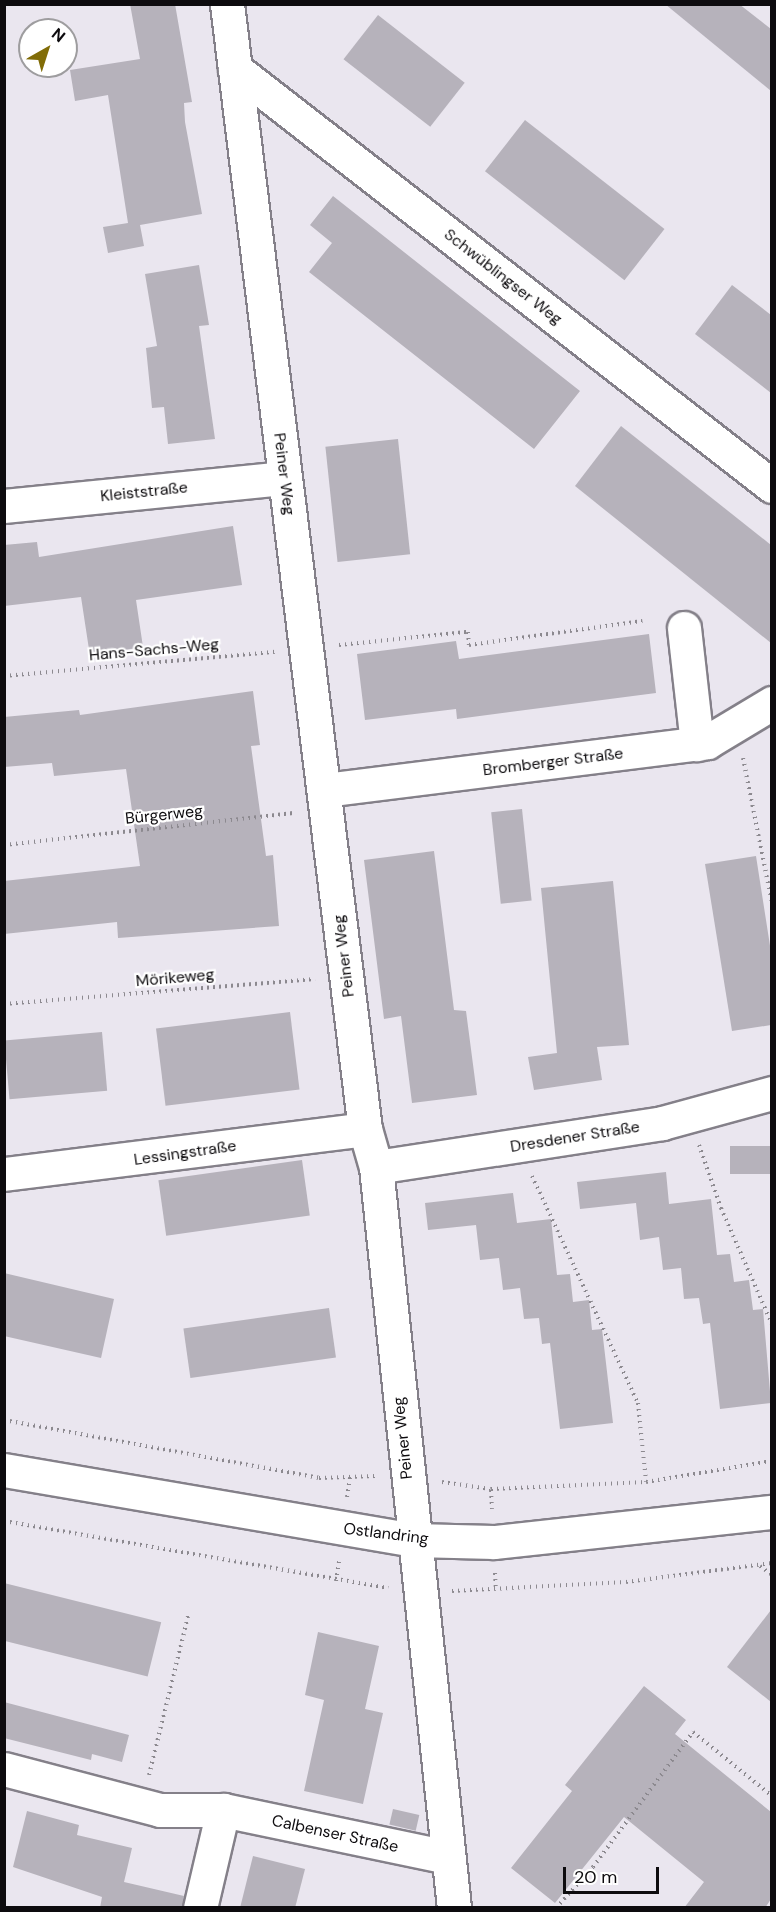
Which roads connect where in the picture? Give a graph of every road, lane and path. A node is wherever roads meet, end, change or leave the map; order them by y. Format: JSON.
{"nodes":[{"id":1,"x":227,"y":4,"type":"edge"},
{"id":2,"x":235,"y":69,"type":"junction"},
{"id":3,"x":284,"y":478,"type":"junction"},
{"id":4,"x":771,"y":486,"type":"edge"},
{"id":5,"x":4,"y":506,"type":"edge"},
{"id":6,"x":642,"y":621,"type":"dead end"},
{"id":7,"x":684,"y":628,"type":"dead end"},
{"id":8,"x":306,"y":649,"type":"junction"},
{"id":9,"x":4,"y":676,"type":"edge"},
{"id":10,"x":771,"y":703,"type":"edge"},
{"id":11,"x":736,"y":725,"type":"junction"},
{"id":12,"x":697,"y":744,"type":"junction"},
{"id":13,"x":325,"y":800,"type":"junction"},
{"id":14,"x":4,"y":845,"type":"edge"},
{"id":15,"x":771,"y":903,"type":"edge"},
{"id":16,"x":347,"y":976,"type":"junction"},
{"id":17,"x":4,"y":1004,"type":"edge"},
{"id":18,"x":771,"y":1093,"type":"edge"},
{"id":19,"x":690,"y":1116,"type":"junction"},
{"id":20,"x":365,"y":1129,"type":"junction"},
{"id":21,"x":518,"y":1145,"type":"junction"},
{"id":22,"x":376,"y":1167,"type":"junction"},
{"id":23,"x":4,"y":1174,"type":"edge"},
{"id":24,"x":771,"y":1324,"type":"edge"},
{"id":25,"x":4,"y":1470,"type":"edge"},
{"id":26,"x":646,"y":1482,"type":"dead end"},
{"id":27,"x":771,"y":1512,"type":"edge"},
{"id":28,"x":414,"y":1540,"type":"junction"},
{"id":29,"x":760,"y":1566,"type":"dead end"},
{"id":30,"x":771,"y":1575,"type":"edge"},
{"id":31,"x":188,"y":1616,"type":"dead end"},
{"id":32,"x":4,"y":1769,"type":"edge"},
{"id":33,"x":771,"y":1796,"type":"edge"},
{"id":34,"x":141,"y":1805,"type":"junction"},
{"id":35,"x":223,"y":1810,"type":"junction"},
{"id":36,"x":448,"y":1857,"type":"junction"},
{"id":37,"x":200,"y":1908,"type":"edge"},
{"id":38,"x":454,"y":1908,"type":"edge"},
{"id":39,"x":556,"y":1908,"type":"edge"}],
"edges":[{"from":1,"to":2,"type":"street","name":"Peiner Weg"},
{"from":2,"to":3,"type":"street","name":"Peiner Weg"},
{"from":2,"to":4,"type":"street","name":"Schwüblingser Weg"},
{"from":3,"to":5,"type":"street","name":"Kleiststraße"},
{"from":3,"to":8,"type":"street","name":"Peiner Weg"},
{"from":6,"to":8,"type":"path","name":"Hans-Sachs-Weg"},
{"from":7,"to":12,"type":"street"},
{"from":8,"to":9,"type":"path","name":"Hans-Sachs-Weg"},
{"from":8,"to":13,"type":"street","name":"Peiner Weg"},
{"from":10,"to":11,"type":"street","name":"Bromberger Straße"},
{"from":11,"to":12,"type":"street","name":"Bromberger Straße"},
{"from":11,"to":15,"type":"path"},
{"from":12,"to":13,"type":"street","name":"Bromberger Straße"},
{"from":13,"to":14,"type":"path","name":"Bürgerweg"},
{"from":13,"to":16,"type":"street","name":"Peiner Weg"},
{"from":16,"to":17,"type":"path","name":"Mörikeweg"},
{"from":16,"to":20,"type":"street","name":"Peiner Weg"},
{"from":18,"to":19,"type":"street","name":"Dresdener Straße"},
{"from":19,"to":21,"type":"street","name":"Dresdener Straße"},
{"from":19,"to":24,"type":"path"},
{"from":20,"to":22,"type":"street","name":"Peiner Weg"},
{"from":20,"to":23,"type":"street","name":"Lessingstraße"},
{"from":21,"to":22,"type":"street","name":"Dresdener Straße"},
{"from":21,"to":26,"type":"path"},
{"from":22,"to":28,"type":"street","name":"Peiner Weg"},
{"from":25,"to":28,"type":"street","name":"Ostlandring"},
{"from":27,"to":28,"type":"street","name":"Ostlandring"},
{"from":28,"to":36,"type":"street","name":"Peiner Weg"},
{"from":29,"to":30,"type":"path"},
{"from":31,"to":34,"type":"path"},
{"from":32,"to":34,"type":"street","name":"Calbenser Straße"},
{"from":33,"to":39,"type":"path"},
{"from":34,"to":35,"type":"street","name":"Calbenser Straße"},
{"from":35,"to":36,"type":"street","name":"Calbenser Straße"},
{"from":35,"to":37,"type":"street"},
{"from":36,"to":38,"type":"street","name":"Peiner Weg"}]}
